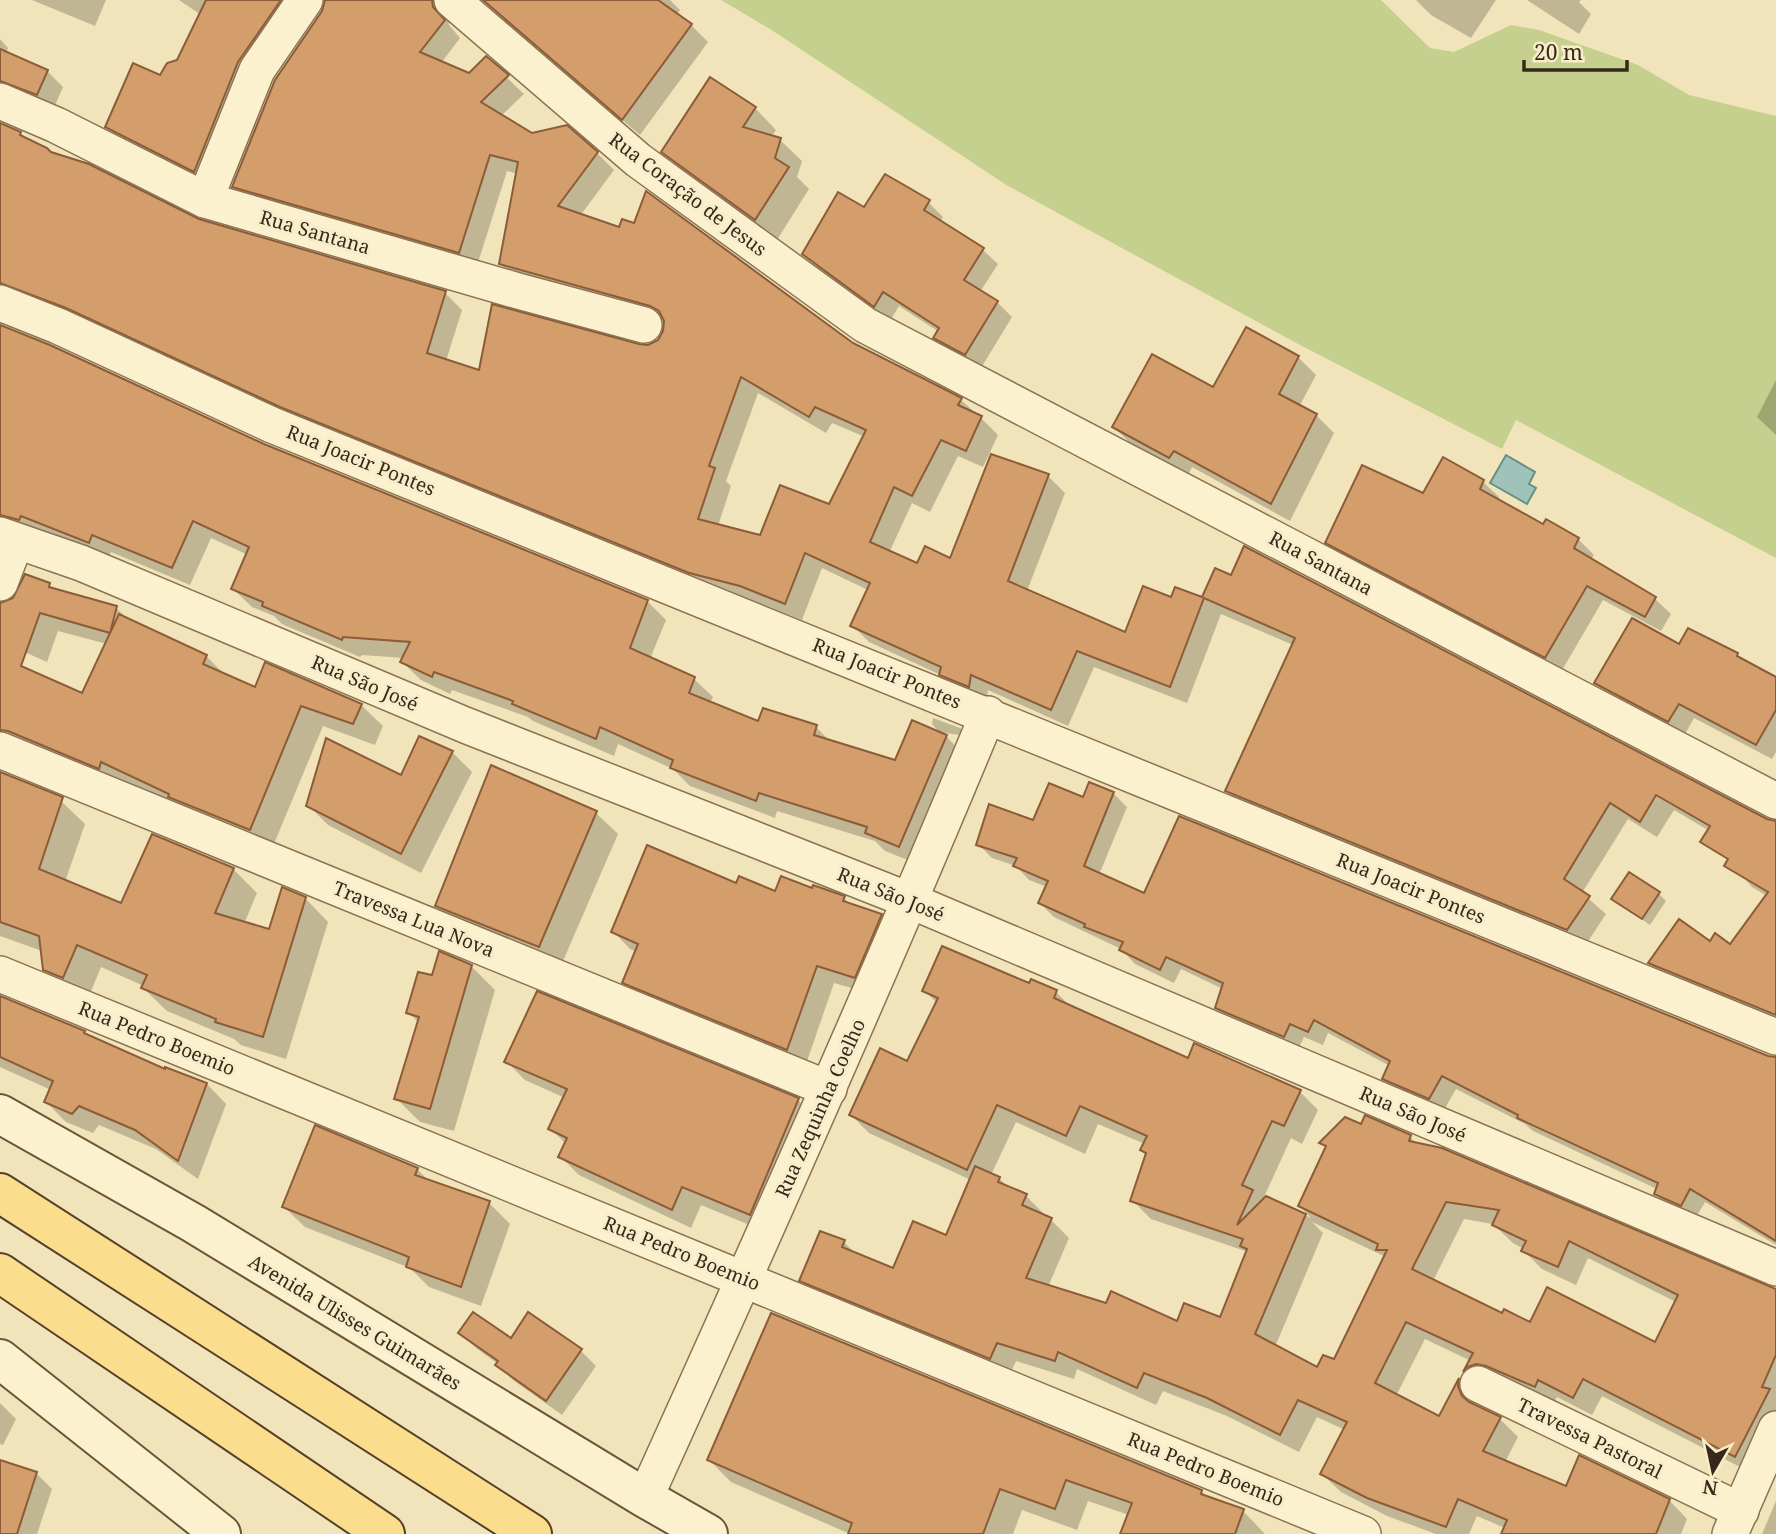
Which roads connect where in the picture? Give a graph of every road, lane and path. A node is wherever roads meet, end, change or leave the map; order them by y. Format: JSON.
{"nodes":[{"id":1,"x":305,"y":0,"type":"edge"},
{"id":2,"x":453,"y":0,"type":"edge"},
{"id":3,"x":0,"y":101,"type":"edge"},
{"id":4,"x":205,"y":200,"type":"junction"},
{"id":5,"x":0,"y":303,"type":"edge"},
{"id":6,"x":644,"y":325,"type":"dead end"},
{"id":7,"x":865,"y":325,"type":"joint"},
{"id":8,"x":8,"y":538,"type":"edge"},
{"id":9,"x":0,"y":583,"type":"edge"},
{"id":10,"x":988,"y":714,"type":"junction"},
{"id":11,"x":0,"y":750,"type":"edge"},
{"id":12,"x":1776,"y":802,"type":"edge"},
{"id":13,"x":911,"y":901,"type":"junction"},
{"id":14,"x":0,"y":974,"type":"edge"},
{"id":15,"x":1776,"y":1037,"type":"edge"},
{"id":16,"x":829,"y":1089,"type":"junction"},
{"id":17,"x":0,"y":1114,"type":"edge"},
{"id":18,"x":0,"y":1193,"type":"edge"},
{"id":19,"x":1776,"y":1268,"type":"edge"},
{"id":20,"x":0,"y":1273,"type":"edge"},
{"id":21,"x":744,"y":1279,"type":"junction"},
{"id":22,"x":0,"y":1359,"type":"edge"},
{"id":23,"x":1478,"y":1384,"type":"dead end"},
{"id":24,"x":1776,"y":1429,"type":"edge"},
{"id":25,"x":645,"y":1499,"type":"junction"},
{"id":26,"x":1736,"y":1522,"type":"edge"},
{"id":27,"x":221,"y":1534,"type":"edge"},
{"id":28,"x":385,"y":1534,"type":"edge"},
{"id":29,"x":532,"y":1534,"type":"edge"},
{"id":30,"x":708,"y":1534,"type":"edge"},
{"id":31,"x":1363,"y":1534,"type":"edge"}],
"edges":[{"from":1,"to":4,"type":"street"},
{"from":2,"to":7,"type":"street","name":"Rua Coração de Jesus"},
{"from":3,"to":4,"type":"street","name":"Rua Santana"},
{"from":4,"to":6,"type":"street","name":"Rua Santana"},
{"from":5,"to":10,"type":"street","name":"Rua Joacir Pontes"},
{"from":7,"to":12,"type":"street","name":"Rua Santana"},
{"from":8,"to":9,"type":"street"},
{"from":8,"to":13,"type":"street","name":"Rua São José"},
{"from":10,"to":13,"type":"street","name":"Rua Zequinha Coelho"},
{"from":10,"to":15,"type":"street","name":"Rua Joacir Pontes"},
{"from":11,"to":16,"type":"street","name":"Travessa Lua Nova"},
{"from":13,"to":16,"type":"street","name":"Rua Zequinha Coelho"},
{"from":13,"to":19,"type":"street","name":"Rua São José"},
{"from":14,"to":21,"type":"street","name":"Rua Pedro Boemio"},
{"from":16,"to":21,"type":"street","name":"Rua Zequinha Coelho"},
{"from":17,"to":25,"type":"street","name":"Avenida Ulisses Guimarães"},
{"from":18,"to":29,"type":"main road"},
{"from":20,"to":28,"type":"main road"},
{"from":21,"to":25,"type":"street","name":"Rua Zequinha Coelho"},
{"from":21,"to":31,"type":"street","name":"Rua Pedro Boemio"},
{"from":22,"to":27,"type":"street"},
{"from":23,"to":26,"type":"street","name":"Travessa Pastoral"},
{"from":24,"to":26,"type":"street"},
{"from":25,"to":30,"type":"street","name":"Avenida Ulisses Guimarães"}]}
